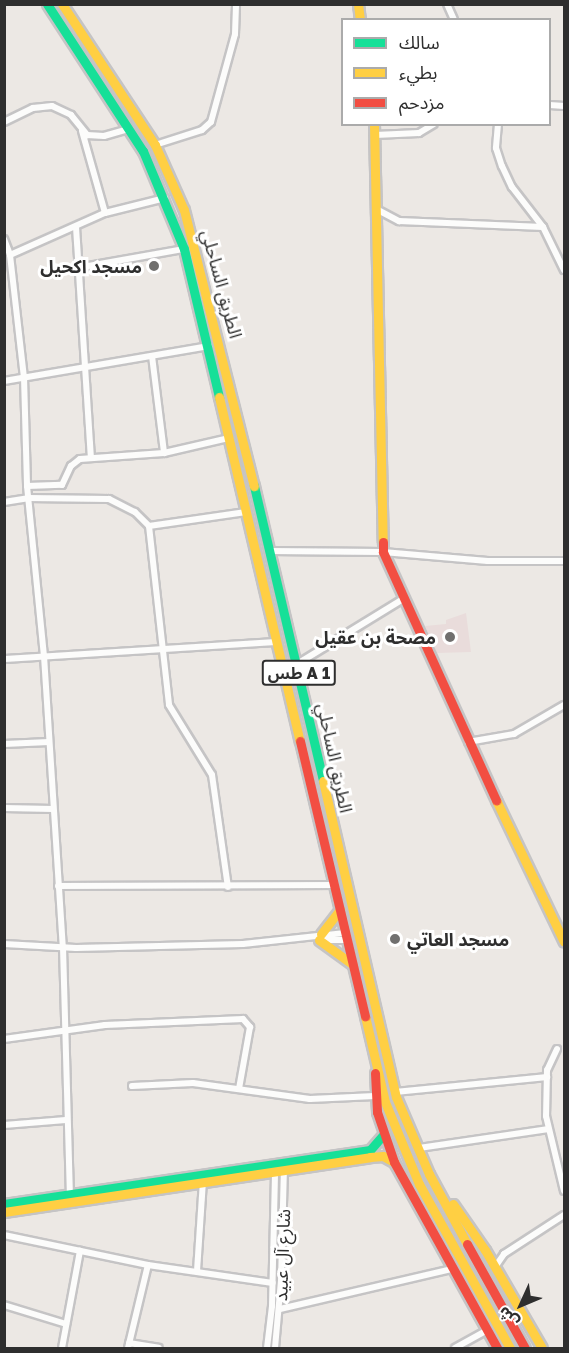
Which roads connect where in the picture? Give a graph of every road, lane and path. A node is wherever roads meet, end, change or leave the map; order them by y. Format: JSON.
{"nodes":[{"id":1,"x":47,"y":4,"type":"edge"},
{"id":2,"x":62,"y":4,"type":"edge"},
{"id":3,"x":236,"y":4,"type":"edge"},
{"id":4,"x":447,"y":4,"type":"edge"},
{"id":5,"x":453,"y":18,"type":"edge"},
{"id":6,"x":4,"y":122,"type":"edge"},
{"id":7,"x":374,"y":126,"type":"edge"},
{"id":8,"x":431,"y":126,"type":"edge"},
{"id":9,"x":498,"y":126,"type":"edge"},
{"id":10,"x":130,"y":129,"type":"junction"},
{"id":11,"x":82,"y":131,"type":"junction"},
{"id":12,"x":375,"y":135,"type":"junction"},
{"id":13,"x":155,"y":145,"type":"junction"},
{"id":14,"x":166,"y":198,"type":"junction"},
{"id":15,"x":378,"y":210,"type":"junction"},
{"id":16,"x":105,"y":213,"type":"junction"},
{"id":17,"x":543,"y":226,"type":"junction"},
{"id":18,"x":76,"y":227,"type":"junction"},
{"id":19,"x":4,"y":239,"type":"edge"},
{"id":20,"x":184,"y":249,"type":"junction"},
{"id":21,"x":10,"y":255,"type":"junction"},
{"id":22,"x":77,"y":268,"type":"junction"},
{"id":23,"x":564,"y":270,"type":"edge"},
{"id":24,"x":210,"y":346,"type":"junction"},
{"id":25,"x":152,"y":356,"type":"junction"},
{"id":26,"x":85,"y":370,"type":"junction"},
{"id":27,"x":24,"y":377,"type":"junction"},
{"id":28,"x":4,"y":381,"type":"edge"},
{"id":29,"x":230,"y":438,"type":"junction"},
{"id":30,"x":164,"y":453,"type":"junction"},
{"id":31,"x":91,"y":458,"type":"junction"},
{"id":32,"x":27,"y":486,"type":"junction"},
{"id":33,"x":28,"y":498,"type":"junction"},
{"id":34,"x":4,"y":502,"type":"edge"},
{"id":35,"x":247,"y":512,"type":"junction"},
{"id":36,"x":149,"y":526,"type":"junction"},
{"id":37,"x":269,"y":551,"type":"junction"},
{"id":38,"x":383,"y":552,"type":"junction"},
{"id":39,"x":564,"y":561,"type":"edge"},
{"id":40,"x":403,"y":599,"type":"junction"},
{"id":41,"x":277,"y":642,"type":"junction"},
{"id":42,"x":163,"y":649,"type":"junction"},
{"id":43,"x":44,"y":656,"type":"junction"},
{"id":44,"x":4,"y":659,"type":"edge"},
{"id":45,"x":297,"y":664,"type":"junction"},
{"id":46,"x":564,"y":705,"type":"edge"},
{"id":47,"x":49,"y":742,"type":"junction"},
{"id":48,"x":468,"y":742,"type":"junction"},
{"id":49,"x":5,"y":744,"type":"edge"},
{"id":50,"x":4,"y":808,"type":"edge"},
{"id":51,"x":53,"y":809,"type":"junction"},
{"id":52,"x":334,"y":885,"type":"junction"},
{"id":53,"x":58,"y":886,"type":"junction"},
{"id":54,"x":228,"y":886,"type":"junction"},
{"id":55,"x":340,"y":910,"type":"junction"},
{"id":56,"x":346,"y":936,"type":"junction"},
{"id":57,"x":320,"y":937,"type":"junction"},
{"id":58,"x":564,"y":942,"type":"edge"},
{"id":59,"x":4,"y":944,"type":"edge"},
{"id":60,"x":63,"y":947,"type":"junction"},
{"id":61,"x":352,"y":964,"type":"junction"},
{"id":62,"x":64,"y":1032,"type":"junction"},
{"id":63,"x":4,"y":1039,"type":"edge"},
{"id":64,"x":557,"y":1049,"type":"dead end"},
{"id":65,"x":374,"y":1064,"type":"junction"},
{"id":66,"x":547,"y":1077,"type":"junction"},
{"id":67,"x":132,"y":1086,"type":"dead end"},
{"id":68,"x":239,"y":1089,"type":"junction"},
{"id":69,"x":395,"y":1092,"type":"junction"},
{"id":70,"x":375,"y":1096,"type":"junction"},
{"id":71,"x":66,"y":1120,"type":"junction"},
{"id":72,"x":4,"y":1125,"type":"edge"},
{"id":73,"x":549,"y":1129,"type":"junction"},
{"id":74,"x":384,"y":1134,"type":"junction"},
{"id":75,"x":417,"y":1149,"type":"junction"},
{"id":76,"x":394,"y":1162,"type":"junction"},
{"id":77,"x":280,"y":1166,"type":"junction"},
{"id":78,"x":429,"y":1173,"type":"junction"},
{"id":79,"x":203,"y":1181,"type":"junction"},
{"id":80,"x":564,"y":1191,"type":"edge"},
{"id":81,"x":70,"y":1194,"type":"junction"},
{"id":82,"x":4,"y":1204,"type":"edge"},
{"id":83,"x":4,"y":1212,"type":"edge"},
{"id":84,"x":564,"y":1215,"type":"edge"},
{"id":85,"x":4,"y":1235,"type":"edge"},
{"id":86,"x":80,"y":1251,"type":"junction"},
{"id":87,"x":148,"y":1265,"type":"junction"},
{"id":88,"x":495,"y":1267,"type":"junction"},
{"id":89,"x":452,"y":1269,"type":"junction"},
{"id":90,"x":197,"y":1271,"type":"junction"},
{"id":91,"x":273,"y":1284,"type":"junction"},
{"id":92,"x":4,"y":1305,"type":"edge"},
{"id":93,"x":280,"y":1309,"type":"junction"},
{"id":94,"x":66,"y":1324,"type":"junction"},
{"id":95,"x":488,"y":1332,"type":"junction"},
{"id":96,"x":129,"y":1346,"type":"edge"},
{"id":97,"x":62,"y":1348,"type":"edge"},
{"id":98,"x":159,"y":1348,"type":"edge"},
{"id":99,"x":267,"y":1348,"type":"edge"},
{"id":100,"x":275,"y":1348,"type":"edge"},
{"id":101,"x":455,"y":1348,"type":"edge"},
{"id":102,"x":462,"y":1348,"type":"edge"},
{"id":103,"x":497,"y":1348,"type":"edge"},
{"id":104,"x":510,"y":1348,"type":"edge"},
{"id":105,"x":525,"y":1348,"type":"edge"},
{"id":106,"x":542,"y":1348,"type":"edge"}],
"edges":[{"from":1,"to":10,"type":"main road","name":"الطريق الساحلي","number":"طس A 1"},
{"from":2,"to":13,"type":"main road","name":"الطريق الساحلي","number":"طس A 1"},
{"from":3,"to":13,"type":"street"},
{"from":4,"to":5,"type":"street"},
{"from":6,"to":11,"type":"street"},
{"from":7,"to":12,"type":"main road"},
{"from":8,"to":12,"type":"street"},
{"from":9,"to":17,"type":"street"},
{"from":10,"to":11,"type":"street"},
{"from":10,"to":14,"type":"main road","name":"الطريق الساحلي","number":"طس A 1"},
{"from":11,"to":16,"type":"street"},
{"from":12,"to":15,"type":"main road"},
{"from":13,"to":37,"type":"main road","name":"الطريق الساحلي","number":"طس A 1"},
{"from":14,"to":16,"type":"street"},
{"from":14,"to":20,"type":"main road","name":"الطريق الساحلي","number":"طس A 1"},
{"from":15,"to":17,"type":"street"},
{"from":15,"to":38,"type":"main road"},
{"from":16,"to":18,"type":"street"},
{"from":17,"to":23,"type":"street"},
{"from":18,"to":21,"type":"street"},
{"from":18,"to":22,"type":"street"},
{"from":19,"to":21,"type":"street"},
{"from":20,"to":22,"type":"street"},
{"from":20,"to":24,"type":"main road","name":"الطريق الساحلي","number":"طس A 1"},
{"from":21,"to":27,"type":"street"},
{"from":22,"to":26,"type":"street"},
{"from":24,"to":25,"type":"street"},
{"from":24,"to":29,"type":"main road","name":"الطريق الساحلي","number":"طس A 1"},
{"from":25,"to":26,"type":"street"},
{"from":25,"to":30,"type":"street"},
{"from":26,"to":27,"type":"street"},
{"from":26,"to":31,"type":"street"},
{"from":27,"to":28,"type":"street"},
{"from":27,"to":32,"type":"street"},
{"from":29,"to":30,"type":"street"},
{"from":29,"to":35,"type":"main road","name":"الطريق الساحلي","number":"طس A 1"},
{"from":30,"to":31,"type":"street"},
{"from":31,"to":32,"type":"street"},
{"from":32,"to":33,"type":"street"},
{"from":33,"to":34,"type":"street"},
{"from":33,"to":36,"type":"street"},
{"from":33,"to":43,"type":"street"},
{"from":35,"to":36,"type":"street"},
{"from":35,"to":41,"type":"main road","name":"الطريق الساحلي","number":"طس A 1"},
{"from":36,"to":42,"type":"street"},
{"from":37,"to":38,"type":"street"},
{"from":37,"to":45,"type":"main road","name":"الطريق الساحلي","number":"طس A 1"},
{"from":38,"to":39,"type":"street"},
{"from":38,"to":40,"type":"main road"},
{"from":40,"to":45,"type":"street"},
{"from":40,"to":48,"type":"main road"},
{"from":41,"to":42,"type":"street"},
{"from":41,"to":52,"type":"main road","name":"الطريق الساحلي","number":"طس A 1"},
{"from":42,"to":43,"type":"street"},
{"from":42,"to":54,"type":"street"},
{"from":43,"to":44,"type":"street"},
{"from":43,"to":47,"type":"street"},
{"from":45,"to":69,"type":"main road","name":"الطريق الساحلي","number":"طس A 1"},
{"from":46,"to":48,"type":"street"},
{"from":47,"to":49,"type":"street"},
{"from":47,"to":51,"type":"street"},
{"from":48,"to":58,"type":"main road"},
{"from":50,"to":51,"type":"street"},
{"from":51,"to":53,"type":"street"},
{"from":52,"to":54,"type":"street"},
{"from":52,"to":55,"type":"main road","name":"الطريق الساحلي","number":"طس A 1"},
{"from":53,"to":54,"type":"street"},
{"from":53,"to":60,"type":"street"},
{"from":55,"to":56,"type":"main road","name":"الطريق الساحلي","number":"طس A 1"},
{"from":55,"to":57,"type":"main road"},
{"from":56,"to":57,"type":"street"},
{"from":56,"to":61,"type":"main road","name":"الطريق الساحلي","number":"طس A 1"},
{"from":57,"to":60,"type":"street"},
{"from":57,"to":61,"type":"main road"},
{"from":59,"to":60,"type":"street"},
{"from":60,"to":62,"type":"street"},
{"from":61,"to":65,"type":"main road","name":"الطريق الساحلي","number":"طس A 1"},
{"from":62,"to":63,"type":"street"},
{"from":62,"to":68,"type":"street"},
{"from":62,"to":71,"type":"street"},
{"from":64,"to":66,"type":"street"},
{"from":65,"to":70,"type":"main road"},
{"from":65,"to":104,"type":"main road","name":"الطريق الساحلي","number":"طس A 1"},
{"from":66,"to":69,"type":"street"},
{"from":66,"to":73,"type":"street"},
{"from":67,"to":68,"type":"street"},
{"from":68,"to":70,"type":"street"},
{"from":69,"to":75,"type":"main road","name":"الطريق الساحلي","number":"طس A 1"},
{"from":70,"to":74,"type":"main road"},
{"from":71,"to":72,"type":"street"},
{"from":71,"to":81,"type":"street"},
{"from":73,"to":75,"type":"street"},
{"from":73,"to":80,"type":"street"},
{"from":74,"to":76,"type":"main road"},
{"from":74,"to":77,"type":"main road"},
{"from":75,"to":78,"type":"main road","name":"الطريق الساحلي","number":"طس A 1"},
{"from":76,"to":77,"type":"main road"},
{"from":76,"to":89,"type":"main road"},
{"from":77,"to":79,"type":"main road"},
{"from":77,"to":81,"type":"main road"},
{"from":77,"to":91,"type":"street","name":"شارع آل عبيد"},
{"from":77,"to":93,"type":"street","name":"شارع آل عبيد"},
{"from":78,"to":88,"type":"main road"},
{"from":78,"to":105,"type":"main road","name":"الطريق الساحلي","number":"طس A 1"},
{"from":79,"to":83,"type":"main road"},
{"from":79,"to":90,"type":"street"},
{"from":81,"to":82,"type":"main road"},
{"from":84,"to":88,"type":"street"},
{"from":85,"to":86,"type":"street"},
{"from":86,"to":87,"type":"street"},
{"from":86,"to":94,"type":"street"},
{"from":87,"to":90,"type":"street"},
{"from":87,"to":96,"type":"street"},
{"from":88,"to":106,"type":"main road"},
{"from":89,"to":93,"type":"street"},
{"from":89,"to":95,"type":"main road"},
{"from":90,"to":91,"type":"street"},
{"from":91,"to":99,"type":"street","name":"شارع آل عبيد"},
{"from":92,"to":94,"type":"street"},
{"from":93,"to":100,"type":"street","name":"شارع آل عبيد"},
{"from":94,"to":97,"type":"street"},
{"from":95,"to":101,"type":"street"},
{"from":95,"to":102,"type":"street"},
{"from":95,"to":103,"type":"main road"},
{"from":96,"to":98,"type":"street"}]}
